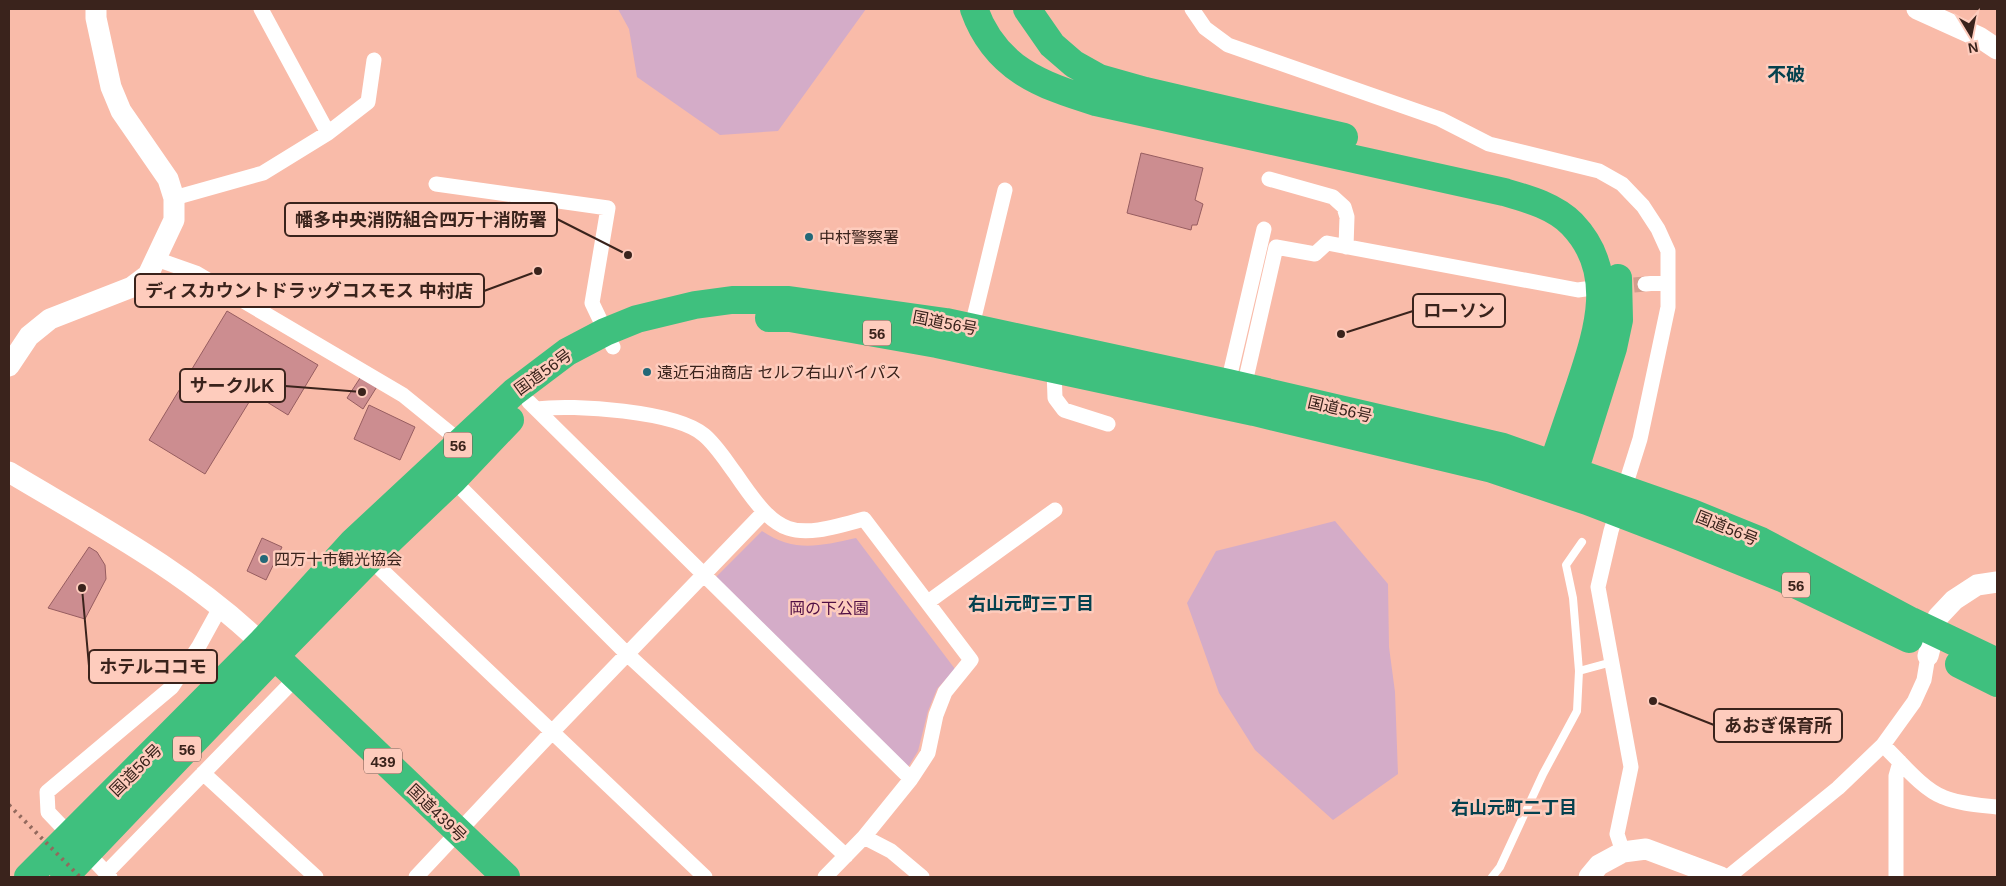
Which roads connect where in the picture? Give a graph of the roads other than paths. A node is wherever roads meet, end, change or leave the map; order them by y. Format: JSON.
{"nodes":[{"id":1,"x":96,"y":9,"type":"edge"},
{"id":2,"x":261,"y":9,"type":"edge"},
{"id":3,"x":974,"y":9,"type":"edge"},
{"id":4,"x":1027,"y":9,"type":"edge"},
{"id":5,"x":1192,"y":9,"type":"edge"},
{"id":6,"x":1917,"y":9,"type":"edge"},
{"id":7,"x":1997,"y":49,"type":"edge"},
{"id":8,"x":374,"y":60,"type":"dead end"},
{"id":9,"x":328,"y":133,"type":"junction"},
{"id":10,"x":1269,"y":179,"type":"dead end"},
{"id":11,"x":436,"y":184,"type":"dead end"},
{"id":12,"x":1005,"y":190,"type":"dead end"},
{"id":13,"x":174,"y":198,"type":"junction"},
{"id":14,"x":1264,"y":229,"type":"dead end"},
{"id":15,"x":1346,"y":247,"type":"junction"},
{"id":16,"x":156,"y":259,"type":"junction"},
{"id":17,"x":1668,"y":282,"type":"junction"},
{"id":18,"x":1645,"y":284,"type":"tunnel mouth"},
{"id":19,"x":1585,"y":289,"type":"dead end"},
{"id":20,"x":969,"y":339,"type":"junction"},
{"id":21,"x":609,"y":340,"type":"junction"},
{"id":22,"x":9,"y":366,"type":"edge"},
{"id":23,"x":1054,"y":370,"type":"junction"},
{"id":24,"x":1234,"y":392,"type":"junction"},
{"id":25,"x":533,"y":405,"type":"junction"},
{"id":26,"x":1108,"y":424,"type":"dead end"},
{"id":27,"x":453,"y":450,"type":"junction"},
{"id":28,"x":9,"y":472,"type":"edge"},
{"id":29,"x":453,"y":480,"type":"junction"},
{"id":30,"x":1573,"y":481,"type":"junction"},
{"id":31,"x":1055,"y":510,"type":"dead end"},
{"id":32,"x":764,"y":513,"type":"junction"},
{"id":33,"x":1582,"y":542,"type":"dead end"},
{"id":34,"x":370,"y":559,"type":"junction"},
{"id":35,"x":704,"y":574,"type":"junction"},
{"id":36,"x":1997,"y":582,"type":"edge"},
{"id":37,"x":928,"y":602,"type":"junction"},
{"id":38,"x":222,"y":606,"type":"junction"},
{"id":39,"x":1916,"y":639,"type":"junction"},
{"id":40,"x":268,"y":649,"type":"junction"},
{"id":41,"x":627,"y":654,"type":"junction"},
{"id":42,"x":1612,"y":662,"type":"junction"},
{"id":43,"x":1997,"y":662,"type":"edge"},
{"id":44,"x":1579,"y":671,"type":"junction"},
{"id":45,"x":297,"y":677,"type":"junction"},
{"id":46,"x":1997,"y":683,"type":"edge"},
{"id":47,"x":552,"y":732,"type":"junction"},
{"id":48,"x":1883,"y":745,"type":"junction"},
{"id":49,"x":1900,"y":762,"type":"junction"},
{"id":50,"x":203,"y":773,"type":"junction"},
{"id":51,"x":911,"y":779,"type":"junction"},
{"id":52,"x":1997,"y":807,"type":"edge"},
{"id":53,"x":92,"y":831,"type":"junction"},
{"id":54,"x":457,"y":833,"type":"junction"},
{"id":55,"x":864,"y":837,"type":"junction"},
{"id":56,"x":1623,"y":852,"type":"junction"},
{"id":57,"x":846,"y":856,"type":"junction"},
{"id":58,"x":108,"y":875,"type":"edge"},
{"id":59,"x":28,"y":877,"type":"edge"},
{"id":60,"x":64,"y":877,"type":"edge"},
{"id":61,"x":316,"y":877,"type":"edge"},
{"id":62,"x":416,"y":877,"type":"edge"},
{"id":63,"x":506,"y":877,"type":"edge"},
{"id":64,"x":705,"y":877,"type":"edge"},
{"id":65,"x":825,"y":877,"type":"edge"},
{"id":66,"x":922,"y":877,"type":"edge"},
{"id":67,"x":1492,"y":877,"type":"edge"},
{"id":68,"x":1589,"y":877,"type":"edge"},
{"id":69,"x":1721,"y":877,"type":"edge"},
{"id":70,"x":1728,"y":877,"type":"edge"},
{"id":71,"x":1896,"y":877,"type":"edge"}],
"edges":[{"from":1,"to":13,"type":"street"},
{"from":2,"to":9,"type":"street"},
{"from":3,"to":30,"type":"highway"},
{"from":4,"to":30,"type":"highway"},
{"from":5,"to":17,"type":"street"},
{"from":6,"to":7,"type":"street"},
{"from":8,"to":9,"type":"street"},
{"from":9,"to":13,"type":"street"},
{"from":10,"to":15,"type":"street"},
{"from":11,"to":21,"type":"street"},
{"from":12,"to":20,"type":"street"},
{"from":13,"to":16,"type":"street"},
{"from":14,"to":24,"type":"street"},
{"from":15,"to":19,"type":"street"},
{"from":15,"to":24,"type":"street"},
{"from":16,"to":22,"type":"street"},
{"from":16,"to":27,"type":"street"},
{"from":17,"to":18,"type":"street"},
{"from":17,"to":42,"type":"street"},
{"from":20,"to":21,"type":"highway","name":"国道56号","number":"56"},
{"from":20,"to":23,"type":"highway","name":"国道56号","number":"56"},
{"from":20,"to":24,"type":"highway","name":"国道56号","number":"56"},
{"from":21,"to":25,"type":"highway","name":"国道56号","number":"56"},
{"from":21,"to":27,"type":"highway","name":"国道56号","number":"56"},
{"from":23,"to":24,"type":"highway","name":"国道56号","number":"56"},
{"from":23,"to":26,"type":"street"},
{"from":24,"to":30,"type":"highway","name":"国道56号","number":"56"},
{"from":25,"to":29,"type":"highway","name":"国道56号","number":"56"},
{"from":25,"to":32,"type":"street"},
{"from":25,"to":35,"type":"street"},
{"from":27,"to":29,"type":"street"},
{"from":27,"to":40,"type":"highway","name":"国道56号","number":"56"},
{"from":28,"to":38,"type":"street"},
{"from":29,"to":34,"type":"highway","name":"国道56号","number":"56"},
{"from":29,"to":41,"type":"street"},
{"from":30,"to":39,"type":"highway","name":"国道56号","number":"56"},
{"from":31,"to":37,"type":"street"},
{"from":32,"to":35,"type":"street"},
{"from":32,"to":37,"type":"street"},
{"from":33,"to":44,"type":"lane"},
{"from":34,"to":40,"type":"highway","name":"国道56号","number":"56"},
{"from":34,"to":47,"type":"street"},
{"from":35,"to":41,"type":"street"},
{"from":35,"to":51,"type":"street"},
{"from":36,"to":39,"type":"street"},
{"from":37,"to":51,"type":"street"},
{"from":38,"to":40,"type":"street"},
{"from":38,"to":58,"type":"street"},
{"from":39,"to":43,"type":"highway","name":"国道56号","number":"56"},
{"from":39,"to":46,"type":"highway","name":"国道56号","number":"56"},
{"from":39,"to":48,"type":"street"},
{"from":40,"to":45,"type":"highway","name":"国道439号","number":"439"},
{"from":40,"to":53,"type":"highway","name":"国道56号","number":"56"},
{"from":41,"to":47,"type":"street"},
{"from":41,"to":57,"type":"street"},
{"from":42,"to":44,"type":"lane"},
{"from":42,"to":56,"type":"street"},
{"from":44,"to":67,"type":"lane"},
{"from":45,"to":50,"type":"street"},
{"from":45,"to":54,"type":"highway","name":"国道439号","number":"439"},
{"from":47,"to":54,"type":"street"},
{"from":47,"to":64,"type":"street"},
{"from":48,"to":49,"type":"street"},
{"from":48,"to":70,"type":"street"},
{"from":49,"to":52,"type":"street"},
{"from":49,"to":71,"type":"street"},
{"from":50,"to":58,"type":"street"},
{"from":50,"to":61,"type":"street"},
{"from":51,"to":55,"type":"street"},
{"from":53,"to":59,"type":"highway","name":"国道56号","number":"56"},
{"from":53,"to":60,"type":"highway","name":"国道56号","number":"56"},
{"from":54,"to":62,"type":"street"},
{"from":54,"to":63,"type":"highway","name":"国道439号","number":"439"},
{"from":55,"to":57,"type":"street"},
{"from":55,"to":66,"type":"street"},
{"from":56,"to":68,"type":"street"},
{"from":56,"to":69,"type":"street"},
{"from":57,"to":65,"type":"street"}]}
